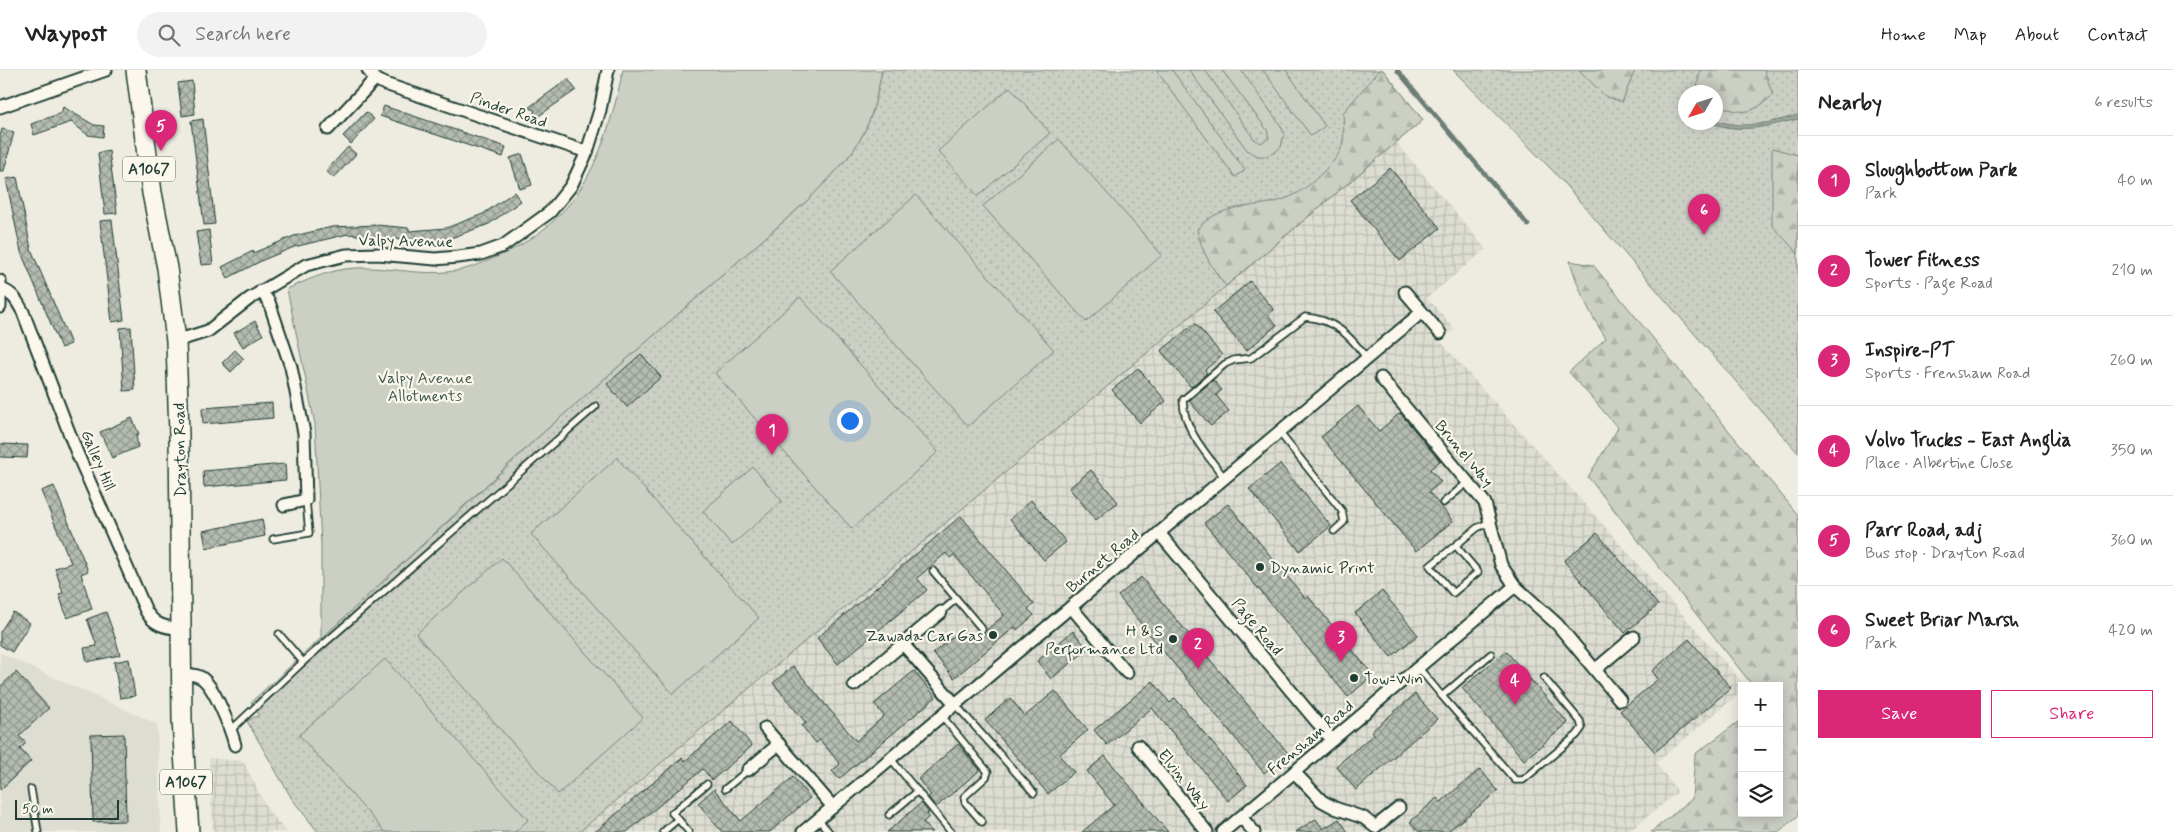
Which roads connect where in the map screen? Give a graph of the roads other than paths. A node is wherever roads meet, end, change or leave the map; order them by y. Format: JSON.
{"nodes":[{"id":1,"x":106,"y":70,"type":"edge"},
{"id":2,"x":136,"y":70,"type":"edge"},
{"id":3,"x":608,"y":70,"type":"edge"},
{"id":4,"x":372,"y":74,"type":"edge"},
{"id":5,"x":0,"y":107,"type":"edge"},
{"id":6,"x":328,"y":129,"type":"dead end"},
{"id":7,"x":587,"y":152,"type":"junction"},
{"id":8,"x":1,"y":285,"type":"edge"},
{"id":9,"x":261,"y":291,"type":"junction"},
{"id":10,"x":1405,"y":292,"type":"dead end"},
{"id":11,"x":0,"y":307,"type":"edge"},
{"id":12,"x":1422,"y":312,"type":"junction"},
{"id":13,"x":1440,"y":333,"type":"dead end"},
{"id":14,"x":176,"y":341,"type":"junction"},
{"id":15,"x":1367,"y":359,"type":"junction"},
{"id":16,"x":1381,"y":378,"type":"dead end"},
{"id":17,"x":596,"y":406,"type":"dead end"},
{"id":18,"x":1279,"y":432,"type":"junction"},
{"id":19,"x":1224,"y":477,"type":"junction"},
{"id":20,"x":1468,"y":482,"type":"junction"},
{"id":21,"x":306,"y":500,"type":"junction"},
{"id":22,"x":1442,"y":503,"type":"dead end"},
{"id":23,"x":284,"y":505,"type":"dead end"},
{"id":24,"x":1490,"y":522,"type":"junction"},
{"id":25,"x":1334,"y":531,"type":"dead end"},
{"id":26,"x":1159,"y":533,"type":"junction"},
{"id":27,"x":273,"y":539,"type":"dead end"},
{"id":28,"x":1456,"y":546,"type":"junction"},
{"id":29,"x":933,"y":571,"type":"dead end"},
{"id":30,"x":1515,"y":586,"type":"junction"},
{"id":31,"x":956,"y":599,"type":"junction"},
{"id":32,"x":1071,"y":607,"type":"junction"},
{"id":33,"x":941,"y":612,"type":"joint"},
{"id":34,"x":181,"y":628,"type":"junction"},
{"id":35,"x":982,"y":629,"type":"dead end"},
{"id":36,"x":279,"y":634,"type":"dead end"},
{"id":37,"x":1634,"y":637,"type":"dead end"},
{"id":38,"x":903,"y":644,"type":"junction"},
{"id":39,"x":1491,"y":654,"type":"dead end"},
{"id":40,"x":303,"y":662,"type":"junction"},
{"id":41,"x":1418,"y":667,"type":"junction"},
{"id":42,"x":1596,"y":669,"type":"junction"},
{"id":43,"x":1126,"y":673,"type":"dead end"},
{"id":44,"x":181,"y":674,"type":"junction"},
{"id":45,"x":1544,"y":678,"type":"dead end"},
{"id":46,"x":854,"y":685,"type":"dead end"},
{"id":47,"x":1442,"y":696,"type":"junction"},
{"id":48,"x":1620,"y":700,"type":"dead end"},
{"id":49,"x":956,"y":704,"type":"junction"},
{"id":50,"x":942,"y":716,"type":"junction"},
{"id":51,"x":765,"y":728,"type":"dead end"},
{"id":52,"x":231,"y":730,"type":"junction"},
{"id":53,"x":1332,"y":740,"type":"junction"},
{"id":54,"x":779,"y":744,"type":"junction"},
{"id":55,"x":236,"y":746,"type":"dead end"},
{"id":56,"x":1138,"y":746,"type":"dead end"},
{"id":57,"x":891,"y":758,"type":"junction"},
{"id":58,"x":748,"y":770,"type":"joint"},
{"id":59,"x":1294,"y":772,"type":"junction"},
{"id":60,"x":707,"y":784,"type":"dead end"},
{"id":61,"x":31,"y":789,"type":"dead end"},
{"id":62,"x":725,"y":789,"type":"dead end"},
{"id":63,"x":918,"y":791,"type":"junction"},
{"id":64,"x":1034,"y":793,"type":"dead end"},
{"id":65,"x":833,"y":806,"type":"junction"},
{"id":66,"x":1399,"y":808,"type":"dead end"},
{"id":67,"x":889,"y":815,"type":"dead end"},
{"id":68,"x":1241,"y":817,"type":"junction"},
{"id":69,"x":678,"y":819,"type":"junction"},
{"id":70,"x":818,"y":819,"type":"junction"},
{"id":71,"x":982,"y":822,"type":"dead end"},
{"id":72,"x":1376,"y":830,"type":"edge"},
{"id":73,"x":38,"y":832,"type":"edge"},
{"id":74,"x":189,"y":832,"type":"edge"},
{"id":75,"x":663,"y":832,"type":"edge"},
{"id":76,"x":689,"y":832,"type":"edge"},
{"id":77,"x":803,"y":832,"type":"edge"},
{"id":78,"x":829,"y":832,"type":"edge"},
{"id":79,"x":951,"y":832,"type":"edge"},
{"id":80,"x":1207,"y":832,"type":"edge"},
{"id":81,"x":1223,"y":832,"type":"edge"},
{"id":82,"x":1254,"y":832,"type":"edge"}],
"edges":[{"from":1,"to":5,"type":"street"},
{"from":2,"to":14,"type":"main road","name":"Drayton Road","number":"A1067"},
{"from":3,"to":7,"type":"street","name":"Valpy Avenue"},
{"from":4,"to":6,"type":"street"},
{"from":4,"to":7,"type":"street","name":"Pinder Road"},
{"from":7,"to":9,"type":"street","name":"Valpy Avenue"},
{"from":8,"to":11,"type":"street"},
{"from":8,"to":34,"type":"street","name":"Galley Hill"},
{"from":9,"to":14,"type":"street","name":"Valpy Avenue"},
{"from":9,"to":21,"type":"street"},
{"from":10,"to":12,"type":"street"},
{"from":12,"to":13,"type":"street"},
{"from":12,"to":15,"type":"street","name":"Burnet Road"},
{"from":14,"to":34,"type":"main road","name":"Drayton Road","number":"A1067"},
{"from":15,"to":18,"type":"street","name":"Burnet Road"},
{"from":15,"to":19,"type":"lane"},
{"from":16,"to":20,"type":"street","name":"Brunel Way"},
{"from":17,"to":40,"type":"lane"},
{"from":18,"to":19,"type":"street","name":"Burnet Road"},
{"from":18,"to":25,"type":"lane"},
{"from":19,"to":26,"type":"street","name":"Burnet Road"},
{"from":20,"to":22,"type":"lane"},
{"from":20,"to":24,"type":"street","name":"Brunel Way"},
{"from":21,"to":23,"type":"street"},
{"from":21,"to":27,"type":"lane"},
{"from":24,"to":28,"type":"lane"},
{"from":24,"to":30,"type":"street","name":"Brunel Way"},
{"from":26,"to":32,"type":"street","name":"Burnet Road"},
{"from":26,"to":53,"type":"street","name":"Page Road"},
{"from":28,"to":28,"type":"lane"},
{"from":29,"to":31,"type":"lane"},
{"from":30,"to":41,"type":"street","name":"Frensham Road"},
{"from":30,"to":42,"type":"street","name":"Brunel Way"},
{"from":31,"to":33,"type":"lane"},
{"from":31,"to":35,"type":"lane"},
{"from":32,"to":43,"type":"street"},
{"from":32,"to":49,"type":"street","name":"Burnet Road"},
{"from":33,"to":38,"type":"street"},
{"from":34,"to":44,"type":"main road","name":"Drayton Road","number":"A1067"},
{"from":36,"to":40,"type":"lane"},
{"from":37,"to":42,"type":"street"},
{"from":38,"to":46,"type":"street"},
{"from":38,"to":49,"type":"street"},
{"from":39,"to":47,"type":"lane"},
{"from":40,"to":52,"type":"lane"},
{"from":41,"to":47,"type":"lane"},
{"from":41,"to":53,"type":"street","name":"Frensham Road"},
{"from":42,"to":48,"type":"street","name":"Brunel Way"},
{"from":44,"to":52,"type":"street"},
{"from":44,"to":74,"type":"main road","name":"Drayton Road","number":"A1067"},
{"from":45,"to":47,"type":"lane"},
{"from":49,"to":50,"type":"street","name":"Burnet Road"},
{"from":49,"to":64,"type":"lane"},
{"from":50,"to":57,"type":"street","name":"Burnet Road"},
{"from":50,"to":71,"type":"lane"},
{"from":51,"to":54,"type":"street"},
{"from":52,"to":55,"type":"street"},
{"from":53,"to":59,"type":"street","name":"Frensham Road"},
{"from":54,"to":58,"type":"street"},
{"from":54,"to":65,"type":"street"},
{"from":56,"to":80,"type":"street","name":"Elvin Way"},
{"from":57,"to":63,"type":"lane"},
{"from":57,"to":65,"type":"street","name":"Burnet Road"},
{"from":58,"to":62,"type":"lane"},
{"from":59,"to":68,"type":"street","name":"Frensham Road"},
{"from":59,"to":72,"type":"street"},
{"from":60,"to":69,"type":"lane"},
{"from":61,"to":73,"type":"lane"},
{"from":63,"to":67,"type":"lane"},
{"from":63,"to":79,"type":"lane"},
{"from":65,"to":70,"type":"street","name":"Burnet Road"},
{"from":66,"to":72,"type":"street"},
{"from":68,"to":81,"type":"street","name":"Frensham Road"},
{"from":68,"to":82,"type":"street"},
{"from":69,"to":75,"type":"lane"},
{"from":69,"to":76,"type":"lane"},
{"from":70,"to":77,"type":"street","name":"Burnet Road"},
{"from":70,"to":78,"type":"lane"}]}
